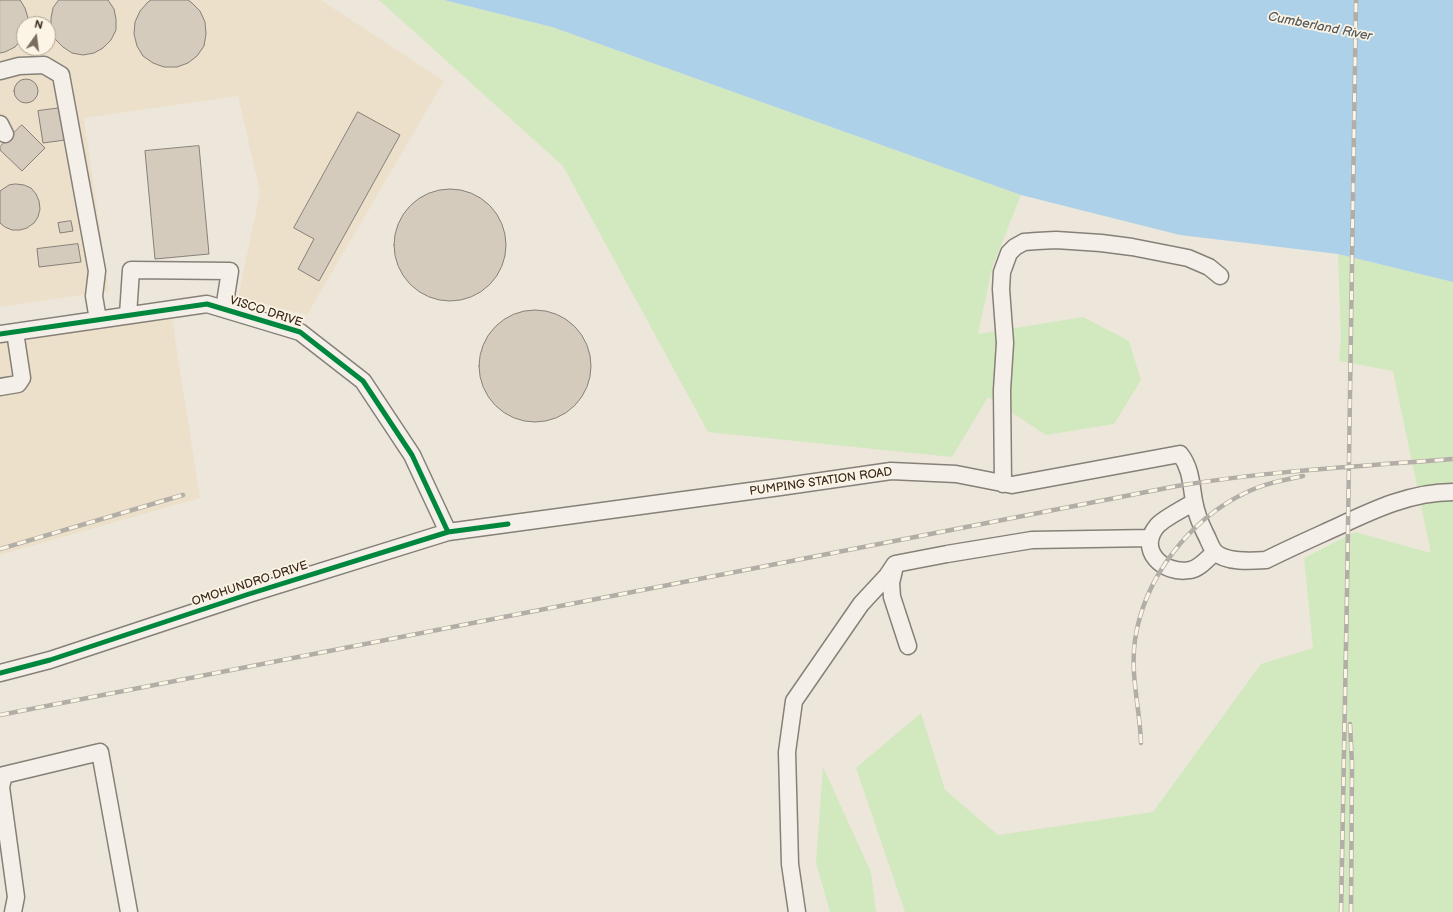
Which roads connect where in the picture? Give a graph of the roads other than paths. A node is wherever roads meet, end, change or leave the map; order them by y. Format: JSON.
{"nodes":[{"id":1,"x":0,"y":71,"type":"edge"},
{"id":2,"x":1220,"y":276,"type":"dead end"},
{"id":3,"x":224,"y":309,"type":"junction"},
{"id":4,"x":128,"y":315,"type":"junction"},
{"id":5,"x":98,"y":320,"type":"junction"},
{"id":6,"x":8,"y":333,"type":"edge"},
{"id":7,"x":0,"y":387,"type":"edge"},
{"id":8,"x":1003,"y":484,"type":"junction"},
{"id":9,"x":1453,"y":492,"type":"edge"},
{"id":10,"x":1194,"y":502,"type":"junction"},
{"id":11,"x":508,"y":524,"type":"joint"},
{"id":12,"x":448,"y":532,"type":"junction"},
{"id":13,"x":1150,"y":538,"type":"junction"},
{"id":14,"x":1215,"y":552,"type":"junction"},
{"id":15,"x":895,"y":564,"type":"junction"},
{"id":16,"x":908,"y":646,"type":"dead end"},
{"id":17,"x":0,"y":673,"type":"edge"},
{"id":18,"x":13,"y":912,"type":"edge"},
{"id":19,"x":129,"y":912,"type":"edge"},
{"id":20,"x":797,"y":912,"type":"edge"}],
"edges":[{"from":1,"to":5,"type":"street"},
{"from":2,"to":8,"type":"street"},
{"from":3,"to":4,"type":"street","name":"VISCO DRIVE"},
{"from":3,"to":4,"type":"street"},
{"from":3,"to":12,"type":"street","name":"VISCO DRIVE"},
{"from":4,"to":5,"type":"street","name":"VISCO DRIVE"},
{"from":5,"to":6,"type":"street","name":"VISCO DRIVE"},
{"from":6,"to":7,"type":"street"},
{"from":8,"to":10,"type":"street","name":"PUMPING STATION ROAD"},
{"from":8,"to":11,"type":"street","name":"PUMPING STATION ROAD"},
{"from":9,"to":14,"type":"street"},
{"from":10,"to":13,"type":"street"},
{"from":10,"to":14,"type":"street"},
{"from":11,"to":12,"type":"street","name":"OMOHUNDRO DRIVE"},
{"from":12,"to":17,"type":"street","name":"OMOHUNDRO DRIVE"},
{"from":13,"to":14,"type":"street"},
{"from":13,"to":15,"type":"street"},
{"from":15,"to":16,"type":"street"},
{"from":15,"to":20,"type":"street"},
{"from":18,"to":19,"type":"street"}]}
